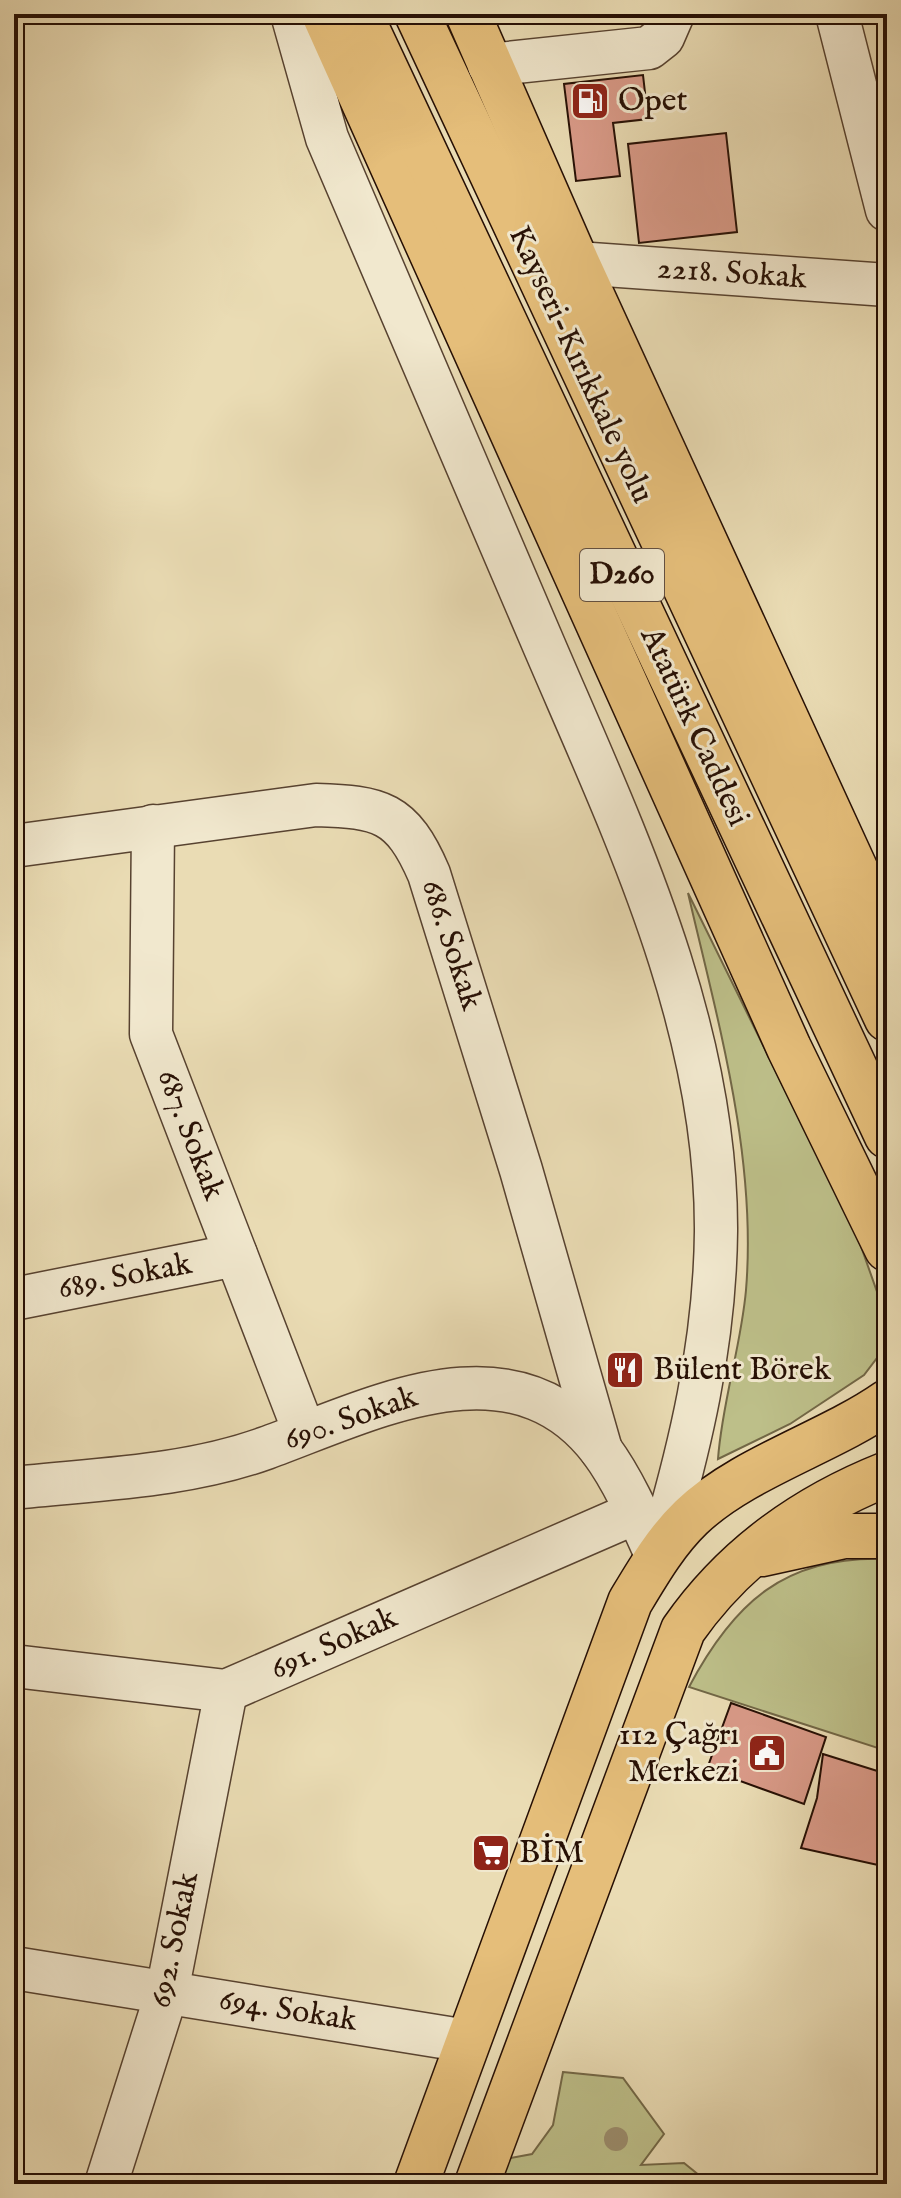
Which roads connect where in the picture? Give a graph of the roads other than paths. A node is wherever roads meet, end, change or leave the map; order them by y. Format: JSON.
{"nodes":[{"id":1,"x":292,"y":14,"type":"edge"},
{"id":2,"x":324,"y":14,"type":"edge"},
{"id":3,"x":360,"y":14,"type":"edge"},
{"id":4,"x":417,"y":14,"type":"edge"},
{"id":5,"x":468,"y":14,"type":"edge"},
{"id":6,"x":673,"y":14,"type":"edge"},
{"id":7,"x":837,"y":14,"type":"edge"},
{"id":8,"x":489,"y":65,"type":"junction"},
{"id":9,"x":887,"y":210,"type":"edge"},
{"id":10,"x":577,"y":263,"type":"junction"},
{"id":11,"x":887,"y":285,"type":"edge"},
{"id":12,"x":153,"y":826,"type":"junction"},
{"id":13,"x":14,"y":846,"type":"edge"},
{"id":14,"x":887,"y":938,"type":"edge"},
{"id":15,"x":887,"y":1019,"type":"edge"},
{"id":16,"x":887,"y":1136,"type":"edge"},
{"id":17,"x":887,"y":1249,"type":"edge"},
{"id":18,"x":236,"y":1255,"type":"junction"},
{"id":19,"x":14,"y":1299,"type":"edge"},
{"id":20,"x":887,"y":1402,"type":"edge"},
{"id":21,"x":304,"y":1431,"type":"junction"},
{"id":22,"x":601,"y":1450,"type":"junction"},
{"id":23,"x":887,"y":1474,"type":"edge"},
{"id":24,"x":14,"y":1488,"type":"edge"},
{"id":25,"x":637,"y":1512,"type":"junction"},
{"id":26,"x":887,"y":1536,"type":"edge"},
{"id":27,"x":657,"y":1557,"type":"junction"},
{"id":28,"x":733,"y":1571,"type":"junction"},
{"id":29,"x":14,"y":1666,"type":"edge"},
{"id":30,"x":226,"y":1691,"type":"junction"},
{"id":31,"x":14,"y":1968,"type":"edge"},
{"id":32,"x":167,"y":1992,"type":"junction"},
{"id":33,"x":467,"y":2041,"type":"junction"},
{"id":34,"x":106,"y":2184,"type":"edge"},
{"id":35,"x":416,"y":2184,"type":"edge"},
{"id":36,"x":477,"y":2184,"type":"edge"}],
"edges":[{"from":1,"to":27,"type":"street"},
{"from":2,"to":17,"type":"main road"},
{"from":3,"to":16,"type":"main road","name":"Atatürk Caddesi","number":"D260"},
{"from":4,"to":15,"type":"main road","name":"Kayseri-Kırıkkale yolu","number":"D260"},
{"from":5,"to":8,"type":"main road"},
{"from":6,"to":8,"type":"street"},
{"from":7,"to":9,"type":"street"},
{"from":8,"to":10,"type":"main road"},
{"from":10,"to":11,"type":"street","name":"2218. Sokak"},
{"from":10,"to":14,"type":"main road"},
{"from":12,"to":13,"type":"street","name":"686. Sokak"},
{"from":12,"to":18,"type":"street","name":"687. Sokak"},
{"from":12,"to":22,"type":"street","name":"686. Sokak"},
{"from":18,"to":19,"type":"street","name":"689. Sokak"},
{"from":18,"to":21,"type":"street","name":"687. Sokak"},
{"from":20,"to":27,"type":"main road"},
{"from":21,"to":22,"type":"street","name":"690. Sokak"},
{"from":21,"to":24,"type":"street","name":"690. Sokak"},
{"from":22,"to":25,"type":"street","name":"690. Sokak"},
{"from":23,"to":28,"type":"main road"},
{"from":25,"to":27,"type":"street","name":"690. Sokak"},
{"from":25,"to":30,"type":"street","name":"691. Sokak"},
{"from":26,"to":28,"type":"main road"},
{"from":27,"to":33,"type":"main road"},
{"from":28,"to":36,"type":"main road"},
{"from":29,"to":30,"type":"street"},
{"from":30,"to":32,"type":"street","name":"692. Sokak"},
{"from":31,"to":32,"type":"street","name":"694. Sokak"},
{"from":32,"to":33,"type":"street","name":"694. Sokak"},
{"from":32,"to":34,"type":"street","name":"692. Sokak"},
{"from":33,"to":35,"type":"main road"}]}
